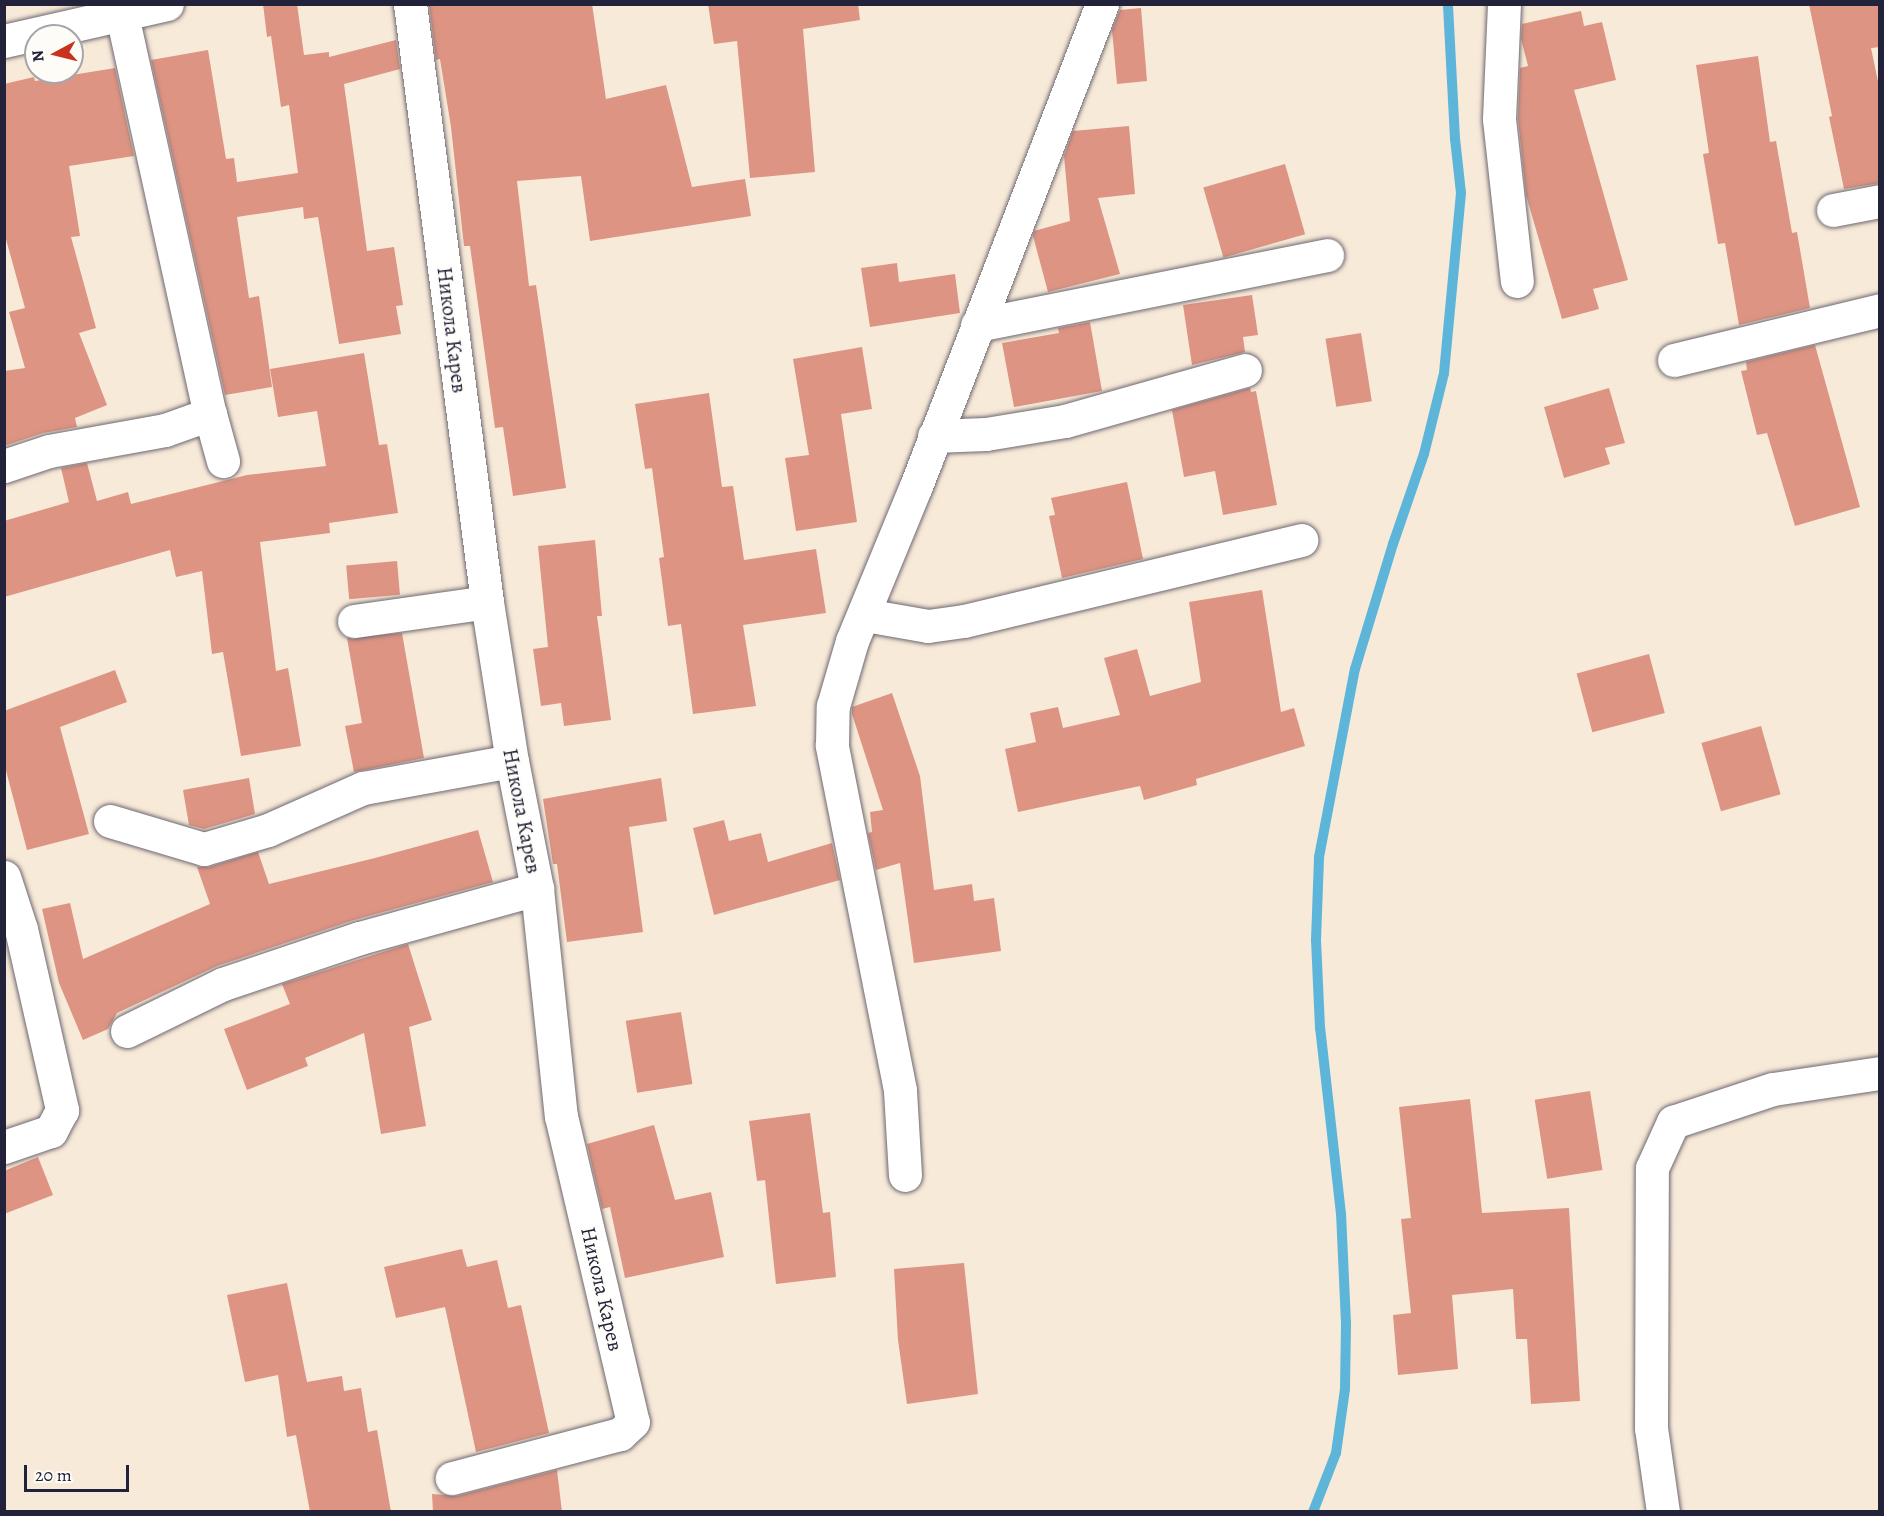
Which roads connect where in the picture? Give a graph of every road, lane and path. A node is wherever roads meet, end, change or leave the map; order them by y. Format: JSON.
{"nodes":[{"id":1,"x":167,"y":4,"type":"edge"},
{"id":2,"x":410,"y":4,"type":"edge"},
{"id":3,"x":1102,"y":4,"type":"edge"},
{"id":4,"x":1504,"y":4,"type":"edge"},
{"id":5,"x":122,"y":15,"type":"junction"},
{"id":6,"x":4,"y":41,"type":"edge"},
{"id":7,"x":1880,"y":201,"type":"edge"},
{"id":8,"x":1833,"y":210,"type":"dead end"},
{"id":9,"x":1327,"y":255,"type":"dead end"},
{"id":10,"x":1517,"y":281,"type":"dead end"},
{"id":11,"x":1880,"y":310,"type":"edge"},
{"id":12,"x":977,"y":325,"type":"junction"},
{"id":13,"x":1674,"y":360,"type":"dead end"},
{"id":14,"x":1245,"y":370,"type":"dead end"},
{"id":15,"x":210,"y":414,"type":"junction"},
{"id":16,"x":934,"y":436,"type":"junction"},
{"id":17,"x":224,"y":462,"type":"dead end"},
{"id":18,"x":4,"y":466,"type":"edge"},
{"id":19,"x":1301,"y":540,"type":"dead end"},
{"id":20,"x":487,"y":602,"type":"junction"},
{"id":21,"x":865,"y":615,"type":"junction"},
{"id":22,"x":354,"y":621,"type":"dead end"},
{"id":23,"x":512,"y":761,"type":"junction"},
{"id":24,"x":110,"y":821,"type":"dead end"},
{"id":25,"x":4,"y":877,"type":"edge"},
{"id":26,"x":537,"y":889,"type":"junction"},
{"id":27,"x":127,"y":1031,"type":"dead end"},
{"id":28,"x":1880,"y":1073,"type":"edge"},
{"id":29,"x":4,"y":1147,"type":"edge"},
{"id":30,"x":905,"y":1175,"type":"dead end"},
{"id":31,"x":452,"y":1478,"type":"dead end"},
{"id":32,"x":1663,"y":1512,"type":"edge"}],
"edges":[{"from":1,"to":5,"type":"street"},
{"from":2,"to":20,"type":"street","name":"Никола Карев"},
{"from":3,"to":12,"type":"street"},
{"from":4,"to":10,"type":"street"},
{"from":5,"to":6,"type":"street"},
{"from":5,"to":15,"type":"street"},
{"from":7,"to":8,"type":"street"},
{"from":9,"to":12,"type":"street"},
{"from":11,"to":13,"type":"street"},
{"from":12,"to":16,"type":"street"},
{"from":14,"to":16,"type":"street"},
{"from":15,"to":17,"type":"street"},
{"from":15,"to":18,"type":"street"},
{"from":16,"to":21,"type":"street"},
{"from":19,"to":21,"type":"street"},
{"from":20,"to":22,"type":"street"},
{"from":20,"to":23,"type":"street","name":"Никола Карев"},
{"from":21,"to":30,"type":"street"},
{"from":23,"to":24,"type":"street"},
{"from":23,"to":26,"type":"street","name":"Никола Карев"},
{"from":25,"to":29,"type":"street"},
{"from":26,"to":27,"type":"street"},
{"from":26,"to":31,"type":"street","name":"Никола Карев"},
{"from":28,"to":32,"type":"street"}]}
